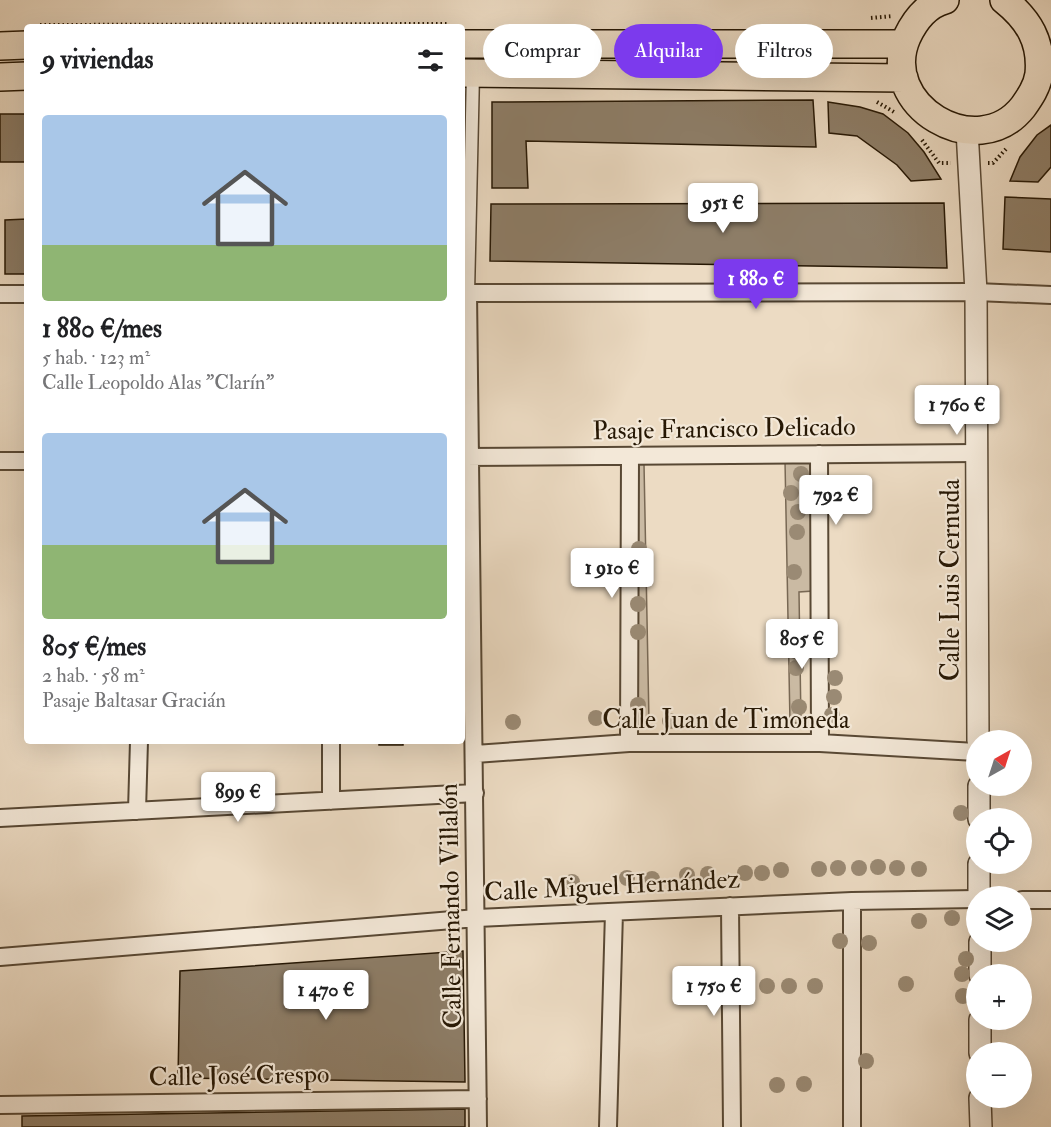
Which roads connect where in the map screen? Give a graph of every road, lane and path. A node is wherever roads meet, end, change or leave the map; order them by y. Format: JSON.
{"nodes":[{"id":1,"x":945,"y":0,"type":"edge"},
{"id":2,"x":1004,"y":0,"type":"edge"},
{"id":3,"x":1044,"y":40,"type":"edge"},
{"id":4,"x":465,"y":44,"type":"edge"},
{"id":5,"x":904,"y":44,"type":"junction"},
{"id":6,"x":0,"y":45,"type":"edge"},
{"id":7,"x":24,"y":45,"type":"edge"},
{"id":8,"x":467,"y":73,"type":"edge"},
{"id":9,"x":24,"y":76,"type":"edge"},
{"id":10,"x":0,"y":77,"type":"edge"},
{"id":11,"x":904,"y":78,"type":"junction"},
{"id":12,"x":1041,"y":93,"type":"edge"},
{"id":13,"x":870,"y":98,"type":"dead end"},
{"id":14,"x":899,"y":115,"type":"dead end"},
{"id":15,"x":967,"y":130,"type":"junction"},
{"id":16,"x":921,"y":138,"type":"dead end"},
{"id":17,"x":1014,"y":139,"type":"dead end"},
{"id":18,"x":969,"y":164,"type":"junction"},
{"id":19,"x":976,"y":292,"type":"junction"},
{"id":20,"x":465,"y":293,"type":"edge"},
{"id":21,"x":0,"y":294,"type":"edge"},
{"id":22,"x":24,"y":294,"type":"edge"},
{"id":23,"x":1051,"y":295,"type":"edge"},
{"id":24,"x":977,"y":453,"type":"junction"},
{"id":25,"x":819,"y":454,"type":"junction"},
{"id":26,"x":630,"y":456,"type":"junction"},
{"id":27,"x":467,"y":457,"type":"edge"},
{"id":28,"x":0,"y":461,"type":"edge"},
{"id":29,"x":24,"y":461,"type":"edge"},
{"id":30,"x":978,"y":730,"type":"edge"},
{"id":31,"x":629,"y":742,"type":"junction"},
{"id":32,"x":819,"y":743,"type":"junction"},
{"id":33,"x":139,"y":744,"type":"edge"},
{"id":34,"x":331,"y":744,"type":"edge"},
{"id":35,"x":966,"y":751,"type":"edge"},
{"id":36,"x":475,"y":754,"type":"junction"},
{"id":37,"x":475,"y":793,"type":"junction"},
{"id":38,"x":331,"y":801,"type":"junction"},
{"id":39,"x":137,"y":811,"type":"junction"},
{"id":40,"x":0,"y":818,"type":"edge"},
{"id":41,"x":966,"y":898,"type":"edge"},
{"id":42,"x":1032,"y":900,"type":"edge"},
{"id":43,"x":1051,"y":900,"type":"edge"},
{"id":44,"x":852,"y":901,"type":"junction"},
{"id":45,"x":730,"y":906,"type":"junction"},
{"id":46,"x":614,"y":912,"type":"junction"},
{"id":47,"x":477,"y":918,"type":"junction"},
{"id":48,"x":0,"y":957,"type":"edge"},
{"id":49,"x":478,"y":1099,"type":"junction"},
{"id":50,"x":0,"y":1105,"type":"edge"},
{"id":51,"x":981,"y":1108,"type":"edge"},
{"id":52,"x":478,"y":1127,"type":"edge"},
{"id":53,"x":608,"y":1127,"type":"edge"},
{"id":54,"x":732,"y":1127,"type":"edge"},
{"id":55,"x":852,"y":1127,"type":"edge"},
{"id":56,"x":981,"y":1127,"type":"edge"}],
"edges":[{"from":1,"to":5,"type":"main road"},
{"from":2,"to":3,"type":"main road"},
{"from":3,"to":12,"type":"main road"},
{"from":4,"to":5,"type":"main road"},
{"from":5,"to":11,"type":"main road"},
{"from":6,"to":7,"type":"main road"},
{"from":8,"to":11,"type":"main road"},
{"from":8,"to":20,"type":"street","name":"Calle Fernando Villalón"},
{"from":9,"to":10,"type":"main road"},
{"from":11,"to":15,"type":"main road"},
{"from":12,"to":15,"type":"main road"},
{"from":13,"to":14,"type":"path"},
{"from":15,"to":18,"type":"street","name":"Calle Luis Cernuda"},
{"from":16,"to":18,"type":"path"},
{"from":17,"to":18,"type":"path"},
{"from":18,"to":19,"type":"street","name":"Calle Luis Cernuda"},
{"from":19,"to":20,"type":"street"},
{"from":19,"to":23,"type":"street"},
{"from":19,"to":24,"type":"street","name":"Calle Luis Cernuda"},
{"from":20,"to":27,"type":"street","name":"Calle Fernando Villalón"},
{"from":21,"to":22,"type":"street"},
{"from":24,"to":25,"type":"street","name":"Pasaje Francisco Delicado"},
{"from":24,"to":30,"type":"street","name":"Calle Luis Cernuda"},
{"from":25,"to":26,"type":"street","name":"Pasaje Francisco Delicado"},
{"from":25,"to":32,"type":"street"},
{"from":26,"to":27,"type":"street","name":"Pasaje Francisco Delicado"},
{"from":26,"to":31,"type":"street"},
{"from":27,"to":36,"type":"street","name":"Calle Fernando Villalón"},
{"from":28,"to":29,"type":"street"},
{"from":31,"to":32,"type":"street","name":"Calle Juan de Timoneda"},
{"from":31,"to":36,"type":"street","name":"Calle Juan de Timoneda"},
{"from":32,"to":35,"type":"street","name":"Calle Juan de Timoneda"},
{"from":33,"to":39,"type":"street"},
{"from":34,"to":38,"type":"street"},
{"from":36,"to":37,"type":"street","name":"Calle Fernando Villalón"},
{"from":37,"to":38,"type":"street"},
{"from":37,"to":47,"type":"street","name":"Calle Fernando Villalón"},
{"from":38,"to":39,"type":"street"},
{"from":39,"to":40,"type":"street"},
{"from":41,"to":44,"type":"street","name":"Calle Miguel Hernández"},
{"from":42,"to":43,"type":"street"},
{"from":44,"to":45,"type":"street","name":"Calle Miguel Hernández"},
{"from":44,"to":55,"type":"street"},
{"from":45,"to":46,"type":"street","name":"Calle Miguel Hernández"},
{"from":45,"to":54,"type":"street"},
{"from":46,"to":47,"type":"street","name":"Calle Miguel Hernández"},
{"from":46,"to":53,"type":"street"},
{"from":47,"to":48,"type":"street","name":"Calle Miguel Hernández"},
{"from":47,"to":49,"type":"street","name":"Calle Fernando Villalón"},
{"from":49,"to":50,"type":"street","name":"Calle José Crespo"},
{"from":49,"to":52,"type":"street","name":"Calle Fernando Villalón"},
{"from":51,"to":56,"type":"street"}]}
